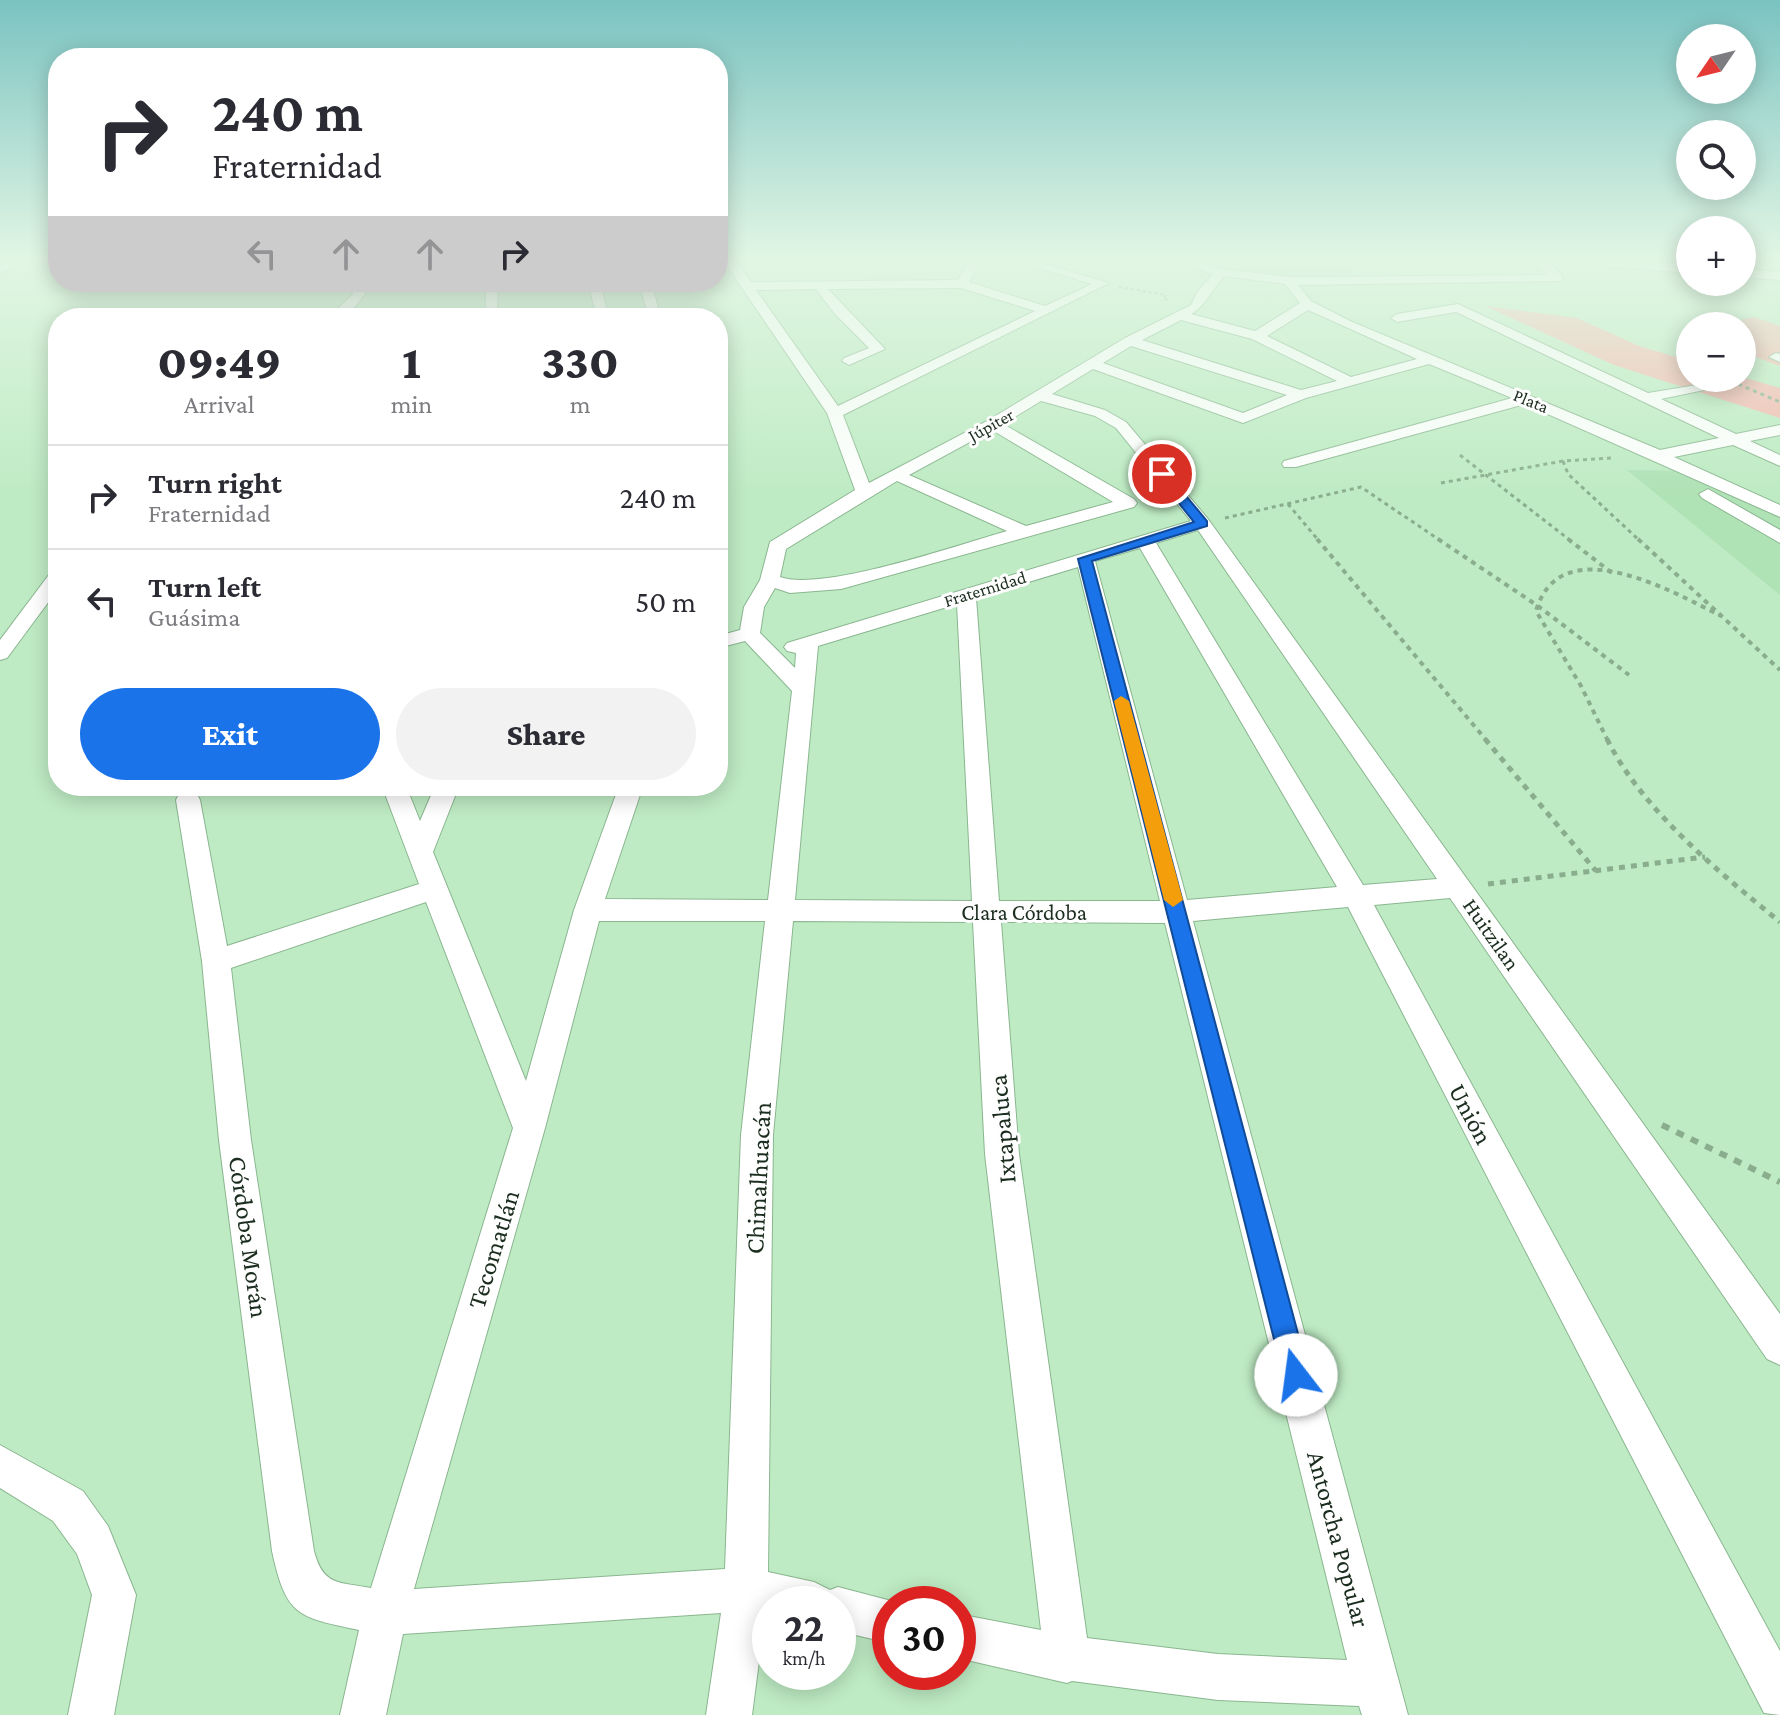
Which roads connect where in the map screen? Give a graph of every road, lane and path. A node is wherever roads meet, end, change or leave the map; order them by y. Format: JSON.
{"nodes":[{"id":1,"x":781,"y":337,"type":"edge"},
{"id":2,"x":866,"y":337,"type":"edge"},
{"id":3,"x":989,"y":337,"type":"edge"},
{"id":4,"x":1137,"y":337,"type":"edge"},
{"id":5,"x":1259,"y":337,"type":"edge"},
{"id":6,"x":1377,"y":337,"type":"edge"},
{"id":7,"x":1520,"y":337,"type":"edge"},
{"id":8,"x":1130,"y":341,"type":"junction"},
{"id":9,"x":1432,"y":359,"type":"junction"},
{"id":10,"x":849,"y":361,"type":"dead end"},
{"id":11,"x":1095,"y":365,"type":"junction"},
{"id":12,"x":1349,"y":381,"type":"junction"},
{"id":13,"x":1676,"y":392,"type":"edge"},
{"id":14,"x":1756,"y":392,"type":"edge"},
{"id":15,"x":1301,"y":395,"type":"junction"},
{"id":16,"x":1042,"y":396,"type":"junction"},
{"id":17,"x":1648,"y":397,"type":"junction"},
{"id":18,"x":1527,"y":399,"type":"junction"},
{"id":19,"x":1780,"y":402,"type":"edge"},
{"id":20,"x":835,"y":413,"type":"junction"},
{"id":21,"x":992,"y":424,"type":"junction"},
{"id":22,"x":1780,"y":430,"type":"edge"},
{"id":23,"x":1734,"y":439,"type":"junction"},
{"id":24,"x":1460,"y":455,"type":"dead end"},
{"id":25,"x":1654,"y":456,"type":"junction"},
{"id":26,"x":1563,"y":461,"type":"junction"},
{"id":27,"x":1780,"y":461,"type":"edge"},
{"id":28,"x":1290,"y":464,"type":"dead end"},
{"id":29,"x":1489,"y":474,"type":"junction"},
{"id":30,"x":896,"y":475,"type":"junction"},
{"id":31,"x":1441,"y":483,"type":"dead end"},
{"id":32,"x":864,"y":492,"type":"junction"},
{"id":33,"x":1288,"y":503,"type":"junction"},
{"id":34,"x":1780,"y":512,"type":"edge"},
{"id":35,"x":1202,"y":523,"type":"junction"},
{"id":36,"x":1022,"y":531,"type":"junction"},
{"id":37,"x":1780,"y":538,"type":"edge"},
{"id":38,"x":1145,"y":540,"type":"junction"},
{"id":39,"x":1085,"y":559,"type":"junction"},
{"id":40,"x":1612,"y":574,"type":"junction"},
{"id":41,"x":770,"y":580,"type":"junction"},
{"id":42,"x":48,"y":589,"type":"edge"},
{"id":43,"x":966,"y":595,"type":"junction"},
{"id":44,"x":1538,"y":606,"type":"junction"},
{"id":45,"x":1721,"y":616,"type":"junction"},
{"id":46,"x":750,"y":634,"type":"junction"},
{"id":47,"x":728,"y":640,"type":"edge"},
{"id":48,"x":808,"y":643,"type":"junction"},
{"id":49,"x":0,"y":654,"type":"edge"},
{"id":50,"x":767,"y":655,"type":"junction"},
{"id":51,"x":1780,"y":670,"type":"edge"},
{"id":52,"x":1629,"y":675,"type":"dead end"},
{"id":53,"x":803,"y":690,"type":"junction"},
{"id":54,"x":398,"y":796,"type":"edge"},
{"id":55,"x":443,"y":796,"type":"edge"},
{"id":56,"x":628,"y":796,"type":"edge"},
{"id":57,"x":188,"y":800,"type":"dead end"},
{"id":58,"x":420,"y":853,"type":"junction"},
{"id":59,"x":1706,"y":857,"type":"junction"},
{"id":60,"x":1596,"y":871,"type":"junction"},
{"id":61,"x":1459,"y":887,"type":"junction"},
{"id":62,"x":434,"y":889,"type":"junction"},
{"id":63,"x":1355,"y":895,"type":"junction"},
{"id":64,"x":588,"y":910,"type":"junction"},
{"id":65,"x":780,"y":911,"type":"junction"},
{"id":66,"x":986,"y":912,"type":"junction"},
{"id":67,"x":1176,"y":912,"type":"junction"},
{"id":68,"x":1780,"y":922,"type":"edge"},
{"id":69,"x":216,"y":961,"type":"junction"},
{"id":70,"x":1610,"y":1099,"type":"junction"},
{"id":71,"x":529,"y":1128,"type":"junction"},
{"id":72,"x":1780,"y":1182,"type":"edge"},
{"id":73,"x":1780,"y":1346,"type":"edge"},
{"id":74,"x":0,"y":1465,"type":"edge"},
{"id":75,"x":746,"y":1589,"type":"junction"},
{"id":76,"x":752,"y":1590,"type":"edge"},
{"id":77,"x":385,"y":1613,"type":"junction"},
{"id":78,"x":976,"y":1640,"type":"edge"},
{"id":79,"x":1067,"y":1660,"type":"junction"},
{"id":80,"x":1780,"y":1697,"type":"edge"},
{"id":81,"x":1380,"y":1699,"type":"edge"},
{"id":82,"x":91,"y":1715,"type":"edge"},
{"id":83,"x":363,"y":1715,"type":"edge"},
{"id":84,"x":729,"y":1715,"type":"edge"}],
"edges":[{"from":1,"to":20,"type":"street"},
{"from":2,"to":10,"type":"street"},
{"from":3,"to":20,"type":"street"},
{"from":4,"to":8,"type":"street","name":"Júpiter"},
{"from":5,"to":12,"type":"street"},
{"from":6,"to":9,"type":"street","name":"Plata"},
{"from":7,"to":17,"type":"street"},
{"from":8,"to":11,"type":"street","name":"Júpiter"},
{"from":8,"to":15,"type":"street"},
{"from":9,"to":12,"type":"street"},
{"from":9,"to":18,"type":"street","name":"Plata"},
{"from":11,"to":15,"type":"street"},
{"from":11,"to":16,"type":"street","name":"Júpiter"},
{"from":12,"to":15,"type":"street"},
{"from":13,"to":17,"type":"street"},
{"from":14,"to":19,"type":"path"},
{"from":16,"to":21,"type":"street","name":"Júpiter"},
{"from":16,"to":35,"type":"street","name":"Huitzilan"},
{"from":17,"to":23,"type":"street"},
{"from":18,"to":25,"type":"street","name":"Plata"},
{"from":18,"to":28,"type":"street"},
{"from":20,"to":32,"type":"street"},
{"from":21,"to":30,"type":"street","name":"Júpiter"},
{"from":21,"to":36,"type":"street"},
{"from":22,"to":23,"type":"street"},
{"from":23,"to":25,"type":"street"},
{"from":23,"to":27,"type":"street"},
{"from":24,"to":29,"type":"path"},
{"from":25,"to":26,"type":"path"},
{"from":25,"to":34,"type":"street"},
{"from":25,"to":37,"type":"street"},
{"from":26,"to":29,"type":"path"},
{"from":26,"to":45,"type":"path"},
{"from":29,"to":31,"type":"path"},
{"from":29,"to":40,"type":"path"},
{"from":30,"to":32,"type":"street","name":"Júpiter"},
{"from":30,"to":36,"type":"street"},
{"from":32,"to":41,"type":"street","name":"Júpiter"},
{"from":33,"to":35,"type":"path"},
{"from":33,"to":44,"type":"path"},
{"from":33,"to":60,"type":"path"},
{"from":35,"to":38,"type":"street","name":"Fraternidad"},
{"from":35,"to":61,"type":"street","name":"Huitzilan"},
{"from":36,"to":41,"type":"street"},
{"from":38,"to":39,"type":"street","name":"Fraternidad"},
{"from":38,"to":63,"type":"street","name":"Unión"},
{"from":39,"to":43,"type":"street","name":"Fraternidad"},
{"from":39,"to":67,"type":"street","name":"Antorcha Popular"},
{"from":40,"to":44,"type":"path"},
{"from":40,"to":45,"type":"path"},
{"from":41,"to":46,"type":"street","name":"Júpiter"},
{"from":42,"to":49,"type":"street"},
{"from":43,"to":48,"type":"street","name":"Fraternidad"},
{"from":43,"to":66,"type":"street","name":"Ixtapaluca"},
{"from":44,"to":52,"type":"path"},
{"from":44,"to":59,"type":"path"},
{"from":45,"to":51,"type":"path"},
{"from":46,"to":47,"type":"street"},
{"from":46,"to":50,"type":"street"},
{"from":48,"to":50,"type":"street","name":"Fraternidad"},
{"from":48,"to":53,"type":"street","name":"Chimalhuacán"},
{"from":50,"to":53,"type":"street"},
{"from":53,"to":65,"type":"street","name":"Chimalhuacán"},
{"from":54,"to":58,"type":"street"},
{"from":55,"to":58,"type":"street"},
{"from":56,"to":64,"type":"street","name":"Tecomatlán"},
{"from":57,"to":69,"type":"street","name":"Córdoba Morán"},
{"from":58,"to":62,"type":"street"},
{"from":59,"to":60,"type":"path"},
{"from":59,"to":68,"type":"path"},
{"from":60,"to":61,"type":"path"},
{"from":61,"to":63,"type":"street","name":"Clara Córdoba"},
{"from":61,"to":70,"type":"street","name":"Huitzilan"},
{"from":62,"to":69,"type":"street"},
{"from":62,"to":71,"type":"street"},
{"from":63,"to":67,"type":"street","name":"Clara Córdoba"},
{"from":63,"to":80,"type":"street","name":"Unión"},
{"from":64,"to":65,"type":"street","name":"Clara Córdoba"},
{"from":64,"to":71,"type":"street","name":"Tecomatlán"},
{"from":65,"to":66,"type":"street","name":"Clara Córdoba"},
{"from":65,"to":75,"type":"street","name":"Chimalhuacán"},
{"from":66,"to":67,"type":"street","name":"Clara Córdoba"},
{"from":66,"to":79,"type":"street","name":"Ixtapaluca"},
{"from":67,"to":81,"type":"street","name":"Antorcha Popular"},
{"from":69,"to":77,"type":"street","name":"Córdoba Morán"},
{"from":70,"to":72,"type":"path"},
{"from":70,"to":73,"type":"street","name":"Huitzilan"},
{"from":71,"to":77,"type":"street","name":"Tecomatlán"},
{"from":74,"to":82,"type":"street"},
{"from":75,"to":76,"type":"street","name":"Córdoba Morán"},
{"from":75,"to":77,"type":"street","name":"Córdoba Morán"},
{"from":75,"to":84,"type":"street","name":"Chimalhuacán"},
{"from":77,"to":83,"type":"street","name":"Tecomatlán"},
{"from":78,"to":79,"type":"street"},
{"from":79,"to":81,"type":"street"}]}
